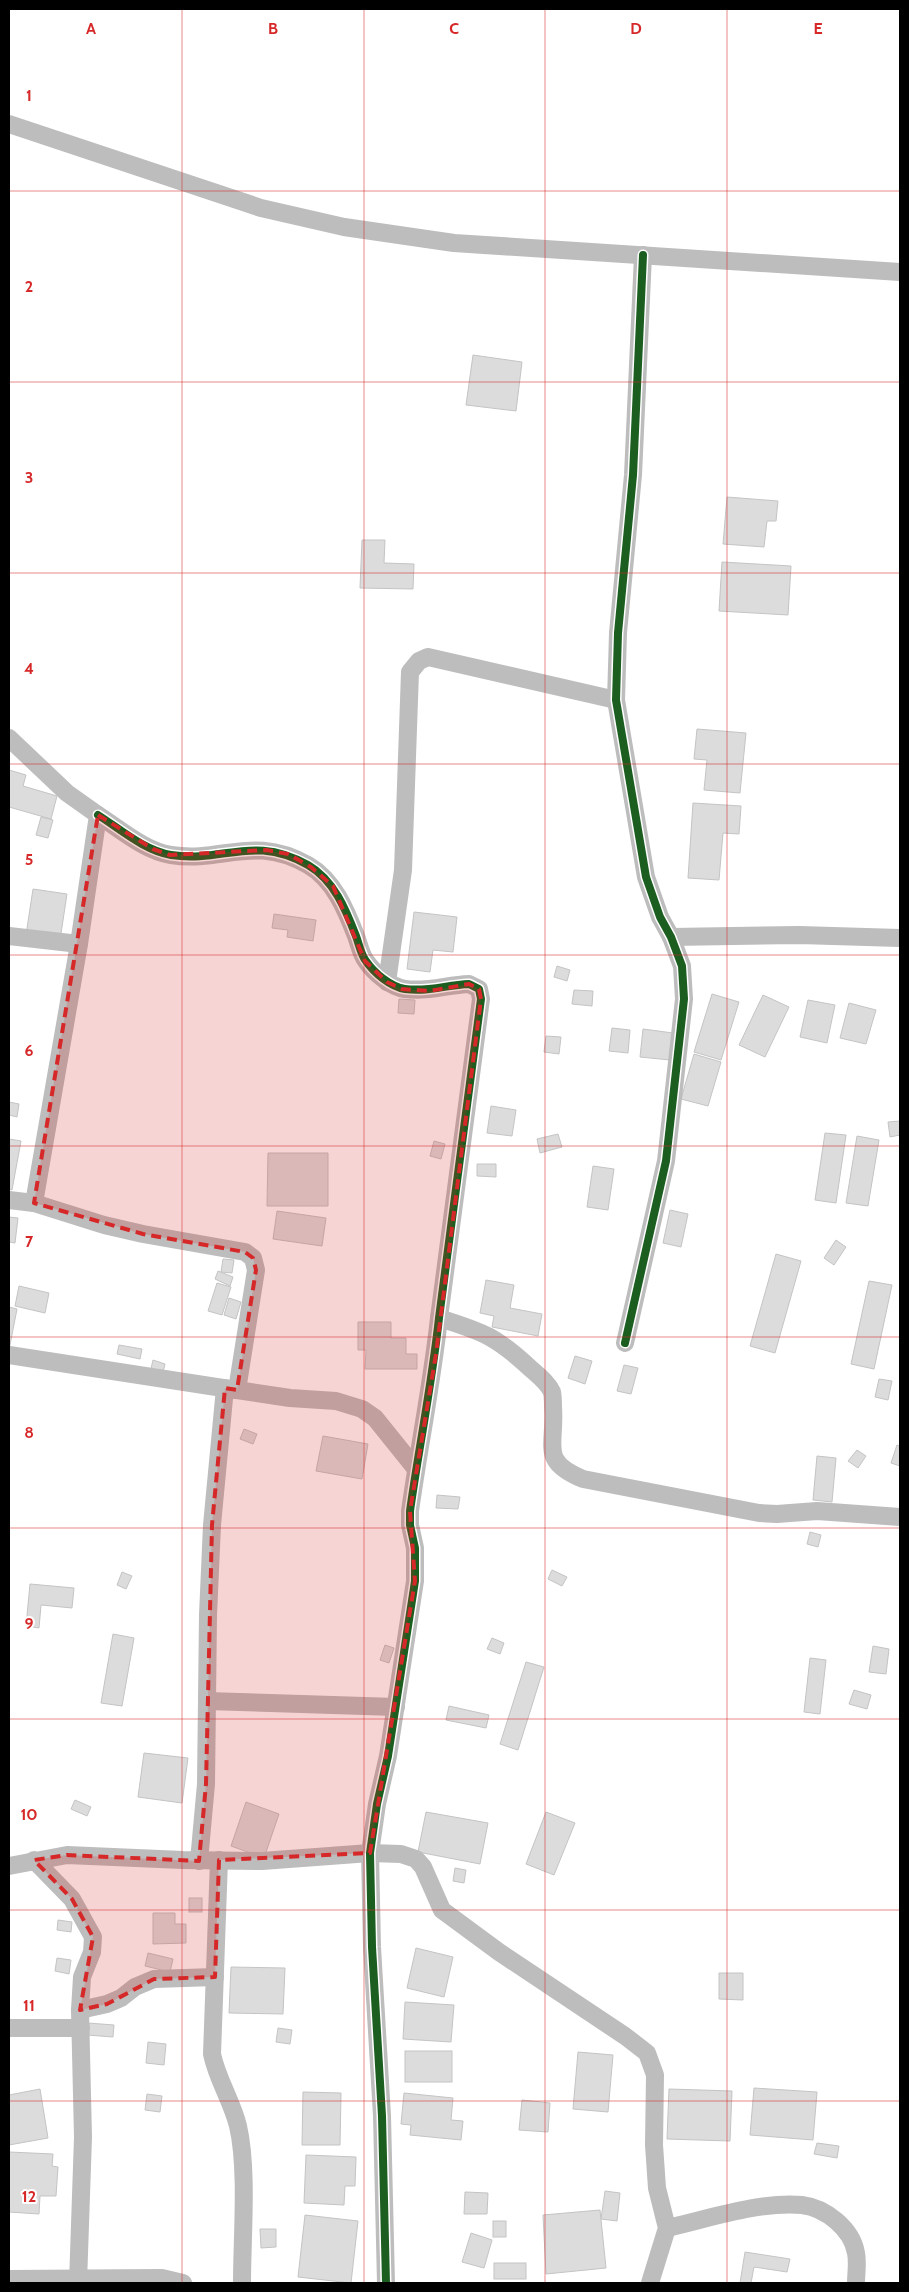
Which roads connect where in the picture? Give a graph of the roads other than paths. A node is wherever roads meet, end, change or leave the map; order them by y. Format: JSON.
{"nodes":[{"id":1,"x":9,"y":124,"type":"edge"},
{"id":2,"x":643,"y":255,"type":"junction"},
{"id":3,"x":900,"y":272,"type":"edge"},
{"id":4,"x":616,"y":700,"type":"junction"},
{"id":5,"x":9,"y":738,"type":"edge"},
{"id":6,"x":98,"y":815,"type":"junction"},
{"id":7,"x":9,"y":936,"type":"edge"},
{"id":8,"x":671,"y":937,"type":"junction"},
{"id":9,"x":900,"y":938,"type":"edge"},
{"id":10,"x":79,"y":944,"type":"junction"},
{"id":11,"x":387,"y":982,"type":"junction"},
{"id":12,"x":9,"y":1200,"type":"edge"},
{"id":13,"x":34,"y":1203,"type":"junction"},
{"id":14,"x":439,"y":1318,"type":"junction"},
{"id":15,"x":625,"y":1343,"type":"dead end"},
{"id":16,"x":9,"y":1355,"type":"edge"},
{"id":17,"x":231,"y":1389,"type":"junction"},
{"id":18,"x":416,"y":1469,"type":"junction"},
{"id":19,"x":900,"y":1517,"type":"edge"},
{"id":20,"x":207,"y":1702,"type":"junction"},
{"id":21,"x":396,"y":1707,"type":"junction"},
{"id":22,"x":370,"y":1853,"type":"junction"},
{"id":23,"x":34,"y":1860,"type":"junction"},
{"id":24,"x":199,"y":1860,"type":"junction"},
{"id":25,"x":219,"y":1860,"type":"junction"},
{"id":26,"x":9,"y":1866,"type":"edge"},
{"id":27,"x":215,"y":1977,"type":"junction"},
{"id":28,"x":80,"y":2010,"type":"junction"},
{"id":29,"x":9,"y":2028,"type":"edge"},
{"id":30,"x":81,"y":2028,"type":"junction"},
{"id":31,"x":667,"y":2228,"type":"junction"},
{"id":32,"x":9,"y":2279,"type":"edge"},
{"id":33,"x":78,"y":2281,"type":"edge"},
{"id":34,"x":183,"y":2283,"type":"edge"},
{"id":35,"x":242,"y":2283,"type":"edge"},
{"id":36,"x":386,"y":2283,"type":"edge"},
{"id":37,"x":650,"y":2283,"type":"edge"},
{"id":38,"x":856,"y":2283,"type":"edge"}],
"edges":[{"from":1,"to":2,"type":"street"},
{"from":2,"to":3,"type":"street"},
{"from":2,"to":4,"type":"street"},
{"from":4,"to":8,"type":"street"},
{"from":4,"to":11,"type":"street"},
{"from":5,"to":6,"type":"street"},
{"from":6,"to":10,"type":"street"},
{"from":6,"to":11,"type":"street"},
{"from":7,"to":10,"type":"street"},
{"from":8,"to":9,"type":"street"},
{"from":8,"to":15,"type":"street"},
{"from":10,"to":13,"type":"street"},
{"from":11,"to":14,"type":"street"},
{"from":12,"to":13,"type":"street"},
{"from":13,"to":17,"type":"street"},
{"from":14,"to":18,"type":"street"},
{"from":14,"to":19,"type":"street"},
{"from":16,"to":17,"type":"street"},
{"from":17,"to":18,"type":"street"},
{"from":17,"to":20,"type":"street"},
{"from":18,"to":21,"type":"street"},
{"from":20,"to":21,"type":"street"},
{"from":20,"to":24,"type":"street"},
{"from":21,"to":22,"type":"street"},
{"from":22,"to":25,"type":"street"},
{"from":22,"to":31,"type":"street"},
{"from":22,"to":36,"type":"street"},
{"from":23,"to":24,"type":"street"},
{"from":23,"to":26,"type":"street"},
{"from":23,"to":28,"type":"street"},
{"from":24,"to":25,"type":"street"},
{"from":25,"to":27,"type":"street"},
{"from":27,"to":28,"type":"street"},
{"from":27,"to":35,"type":"street"},
{"from":28,"to":30,"type":"street"},
{"from":29,"to":30,"type":"street"},
{"from":30,"to":33,"type":"street"},
{"from":31,"to":37,"type":"street"},
{"from":31,"to":38,"type":"street"},
{"from":32,"to":33,"type":"street"},
{"from":33,"to":34,"type":"street"}]}
